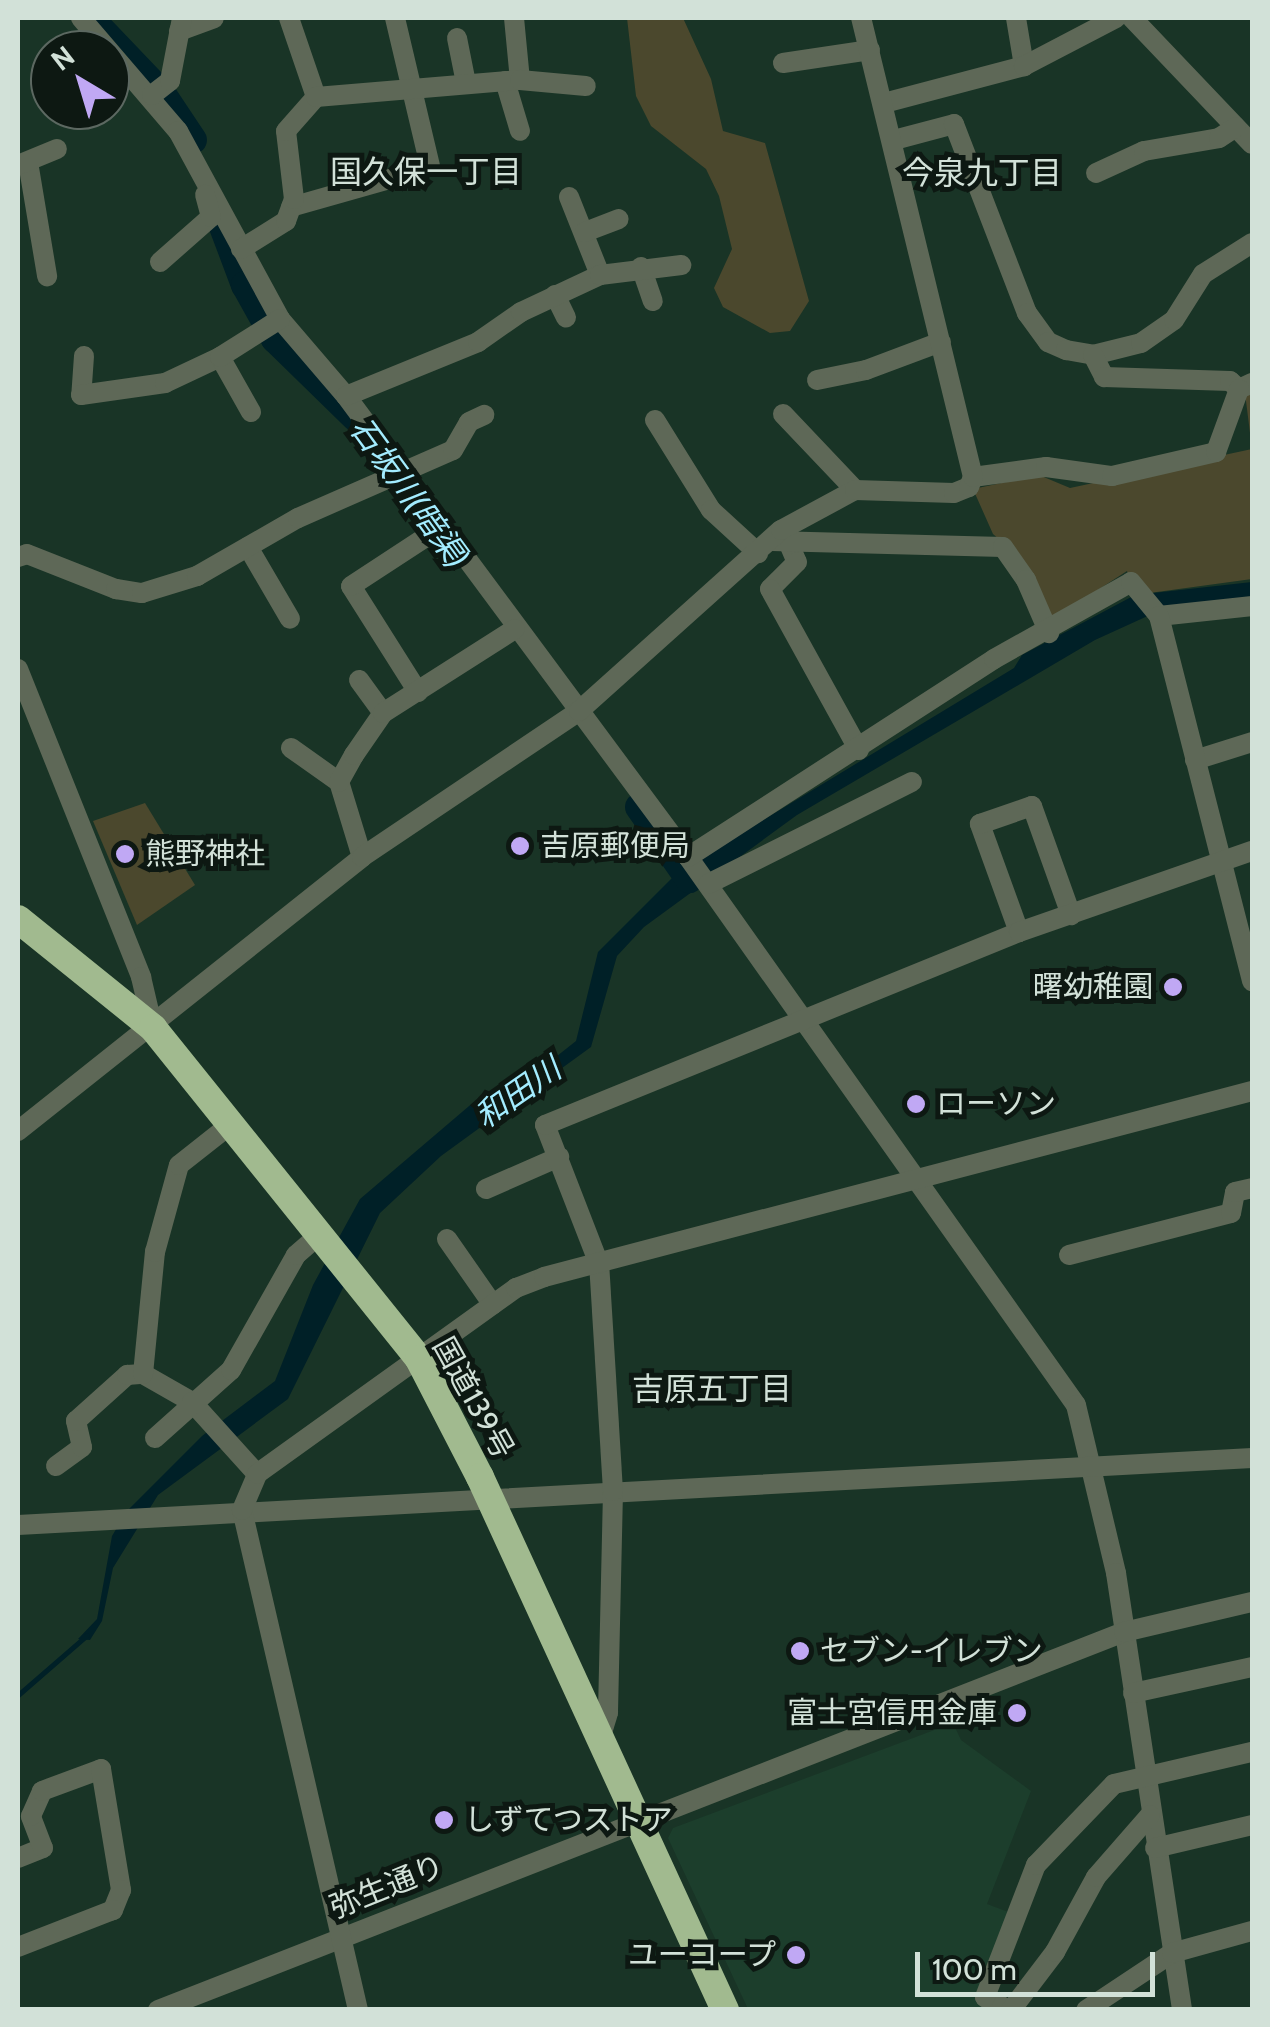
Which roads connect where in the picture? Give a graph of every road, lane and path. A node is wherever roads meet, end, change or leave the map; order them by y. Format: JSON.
{"nodes":[{"id":1,"x":81,"y":18,"type":"edge"},
{"id":2,"x":214,"y":18,"type":"edge"},
{"id":3,"x":288,"y":18,"type":"edge"},
{"id":4,"x":395,"y":18,"type":"edge"},
{"id":5,"x":514,"y":18,"type":"edge"},
{"id":6,"x":861,"y":18,"type":"edge"},
{"id":7,"x":1016,"y":18,"type":"edge"},
{"id":8,"x":1116,"y":18,"type":"edge"},
{"id":9,"x":1132,"y":18,"type":"edge"},
{"id":10,"x":181,"y":24,"type":"edge"},
{"id":11,"x":457,"y":38,"type":"dead end"},
{"id":12,"x":870,"y":50,"type":"junction"},
{"id":13,"x":783,"y":63,"type":"dead end"},
{"id":14,"x":1024,"y":66,"type":"junction"},
{"id":15,"x":513,"y":80,"type":"junction"},
{"id":16,"x":466,"y":83,"type":"junction"},
{"id":17,"x":411,"y":86,"type":"junction"},
{"id":18,"x":586,"y":86,"type":"dead end"},
{"id":19,"x":152,"y":95,"type":"junction"},
{"id":20,"x":316,"y":97,"type":"junction"},
{"id":21,"x":884,"y":103,"type":"junction"},
{"id":22,"x":1236,"y":126,"type":"junction"},
{"id":23,"x":520,"y":131,"type":"dead end"},
{"id":24,"x":894,"y":140,"type":"junction"},
{"id":25,"x":1252,"y":144,"type":"edge"},
{"id":26,"x":58,"y":149,"type":"dead end"},
{"id":27,"x":23,"y":163,"type":"edge"},
{"id":28,"x":1096,"y":174,"type":"dead end"},
{"id":29,"x":568,"y":197,"type":"dead end"},
{"id":30,"x":214,"y":203,"type":"junction"},
{"id":31,"x":291,"y":207,"type":"junction"},
{"id":32,"x":619,"y":219,"type":"dead end"},
{"id":33,"x":585,"y":232,"type":"junction"},
{"id":34,"x":1252,"y":243,"type":"edge"},
{"id":35,"x":241,"y":249,"type":"junction"},
{"id":36,"x":160,"y":262,"type":"dead end"},
{"id":37,"x":681,"y":265,"type":"dead end"},
{"id":38,"x":641,"y":268,"type":"junction"},
{"id":39,"x":600,"y":275,"type":"junction"},
{"id":40,"x":47,"y":276,"type":"dead end"},
{"id":41,"x":555,"y":295,"type":"junction"},
{"id":42,"x":653,"y":301,"type":"dead end"},
{"id":43,"x":566,"y":318,"type":"dead end"},
{"id":44,"x":280,"y":319,"type":"junction"},
{"id":45,"x":942,"y":342,"type":"junction"},
{"id":46,"x":1093,"y":355,"type":"junction"},
{"id":47,"x":84,"y":356,"type":"dead end"},
{"id":48,"x":220,"y":357,"type":"junction"},
{"id":49,"x":817,"y":380,"type":"dead end"},
{"id":50,"x":1246,"y":386,"type":"edge"},
{"id":51,"x":346,"y":396,"type":"junction"},
{"id":52,"x":251,"y":412,"type":"dead end"},
{"id":53,"x":783,"y":414,"type":"dead end"},
{"id":54,"x":484,"y":415,"type":"dead end"},
{"id":55,"x":655,"y":420,"type":"dead end"},
{"id":56,"x":395,"y":476,"type":"junction"},
{"id":57,"x":973,"y":477,"type":"junction"},
{"id":58,"x":855,"y":490,"type":"junction"},
{"id":59,"x":436,"y":530,"type":"junction"},
{"id":60,"x":772,"y":544,"type":"junction"},
{"id":61,"x":248,"y":547,"type":"junction"},
{"id":62,"x":18,"y":557,"type":"edge"},
{"id":63,"x":1252,"y":606,"type":"edge"},
{"id":64,"x":1159,"y":616,"type":"junction"},
{"id":65,"x":290,"y":618,"type":"dead end"},
{"id":66,"x":511,"y":632,"type":"junction"},
{"id":67,"x":1049,"y":633,"type":"junction"},
{"id":68,"x":18,"y":668,"type":"edge"},
{"id":69,"x":359,"y":680,"type":"dead end"},
{"id":70,"x":418,"y":692,"type":"junction"},
{"id":71,"x":384,"y":712,"type":"junction"},
{"id":72,"x":572,"y":716,"type":"junction"},
{"id":73,"x":1252,"y":742,"type":"edge"},
{"id":74,"x":292,"y":748,"type":"dead end"},
{"id":75,"x":859,"y":750,"type":"junction"},
{"id":76,"x":1195,"y":760,"type":"junction"},
{"id":77,"x":340,"y":782,"type":"junction"},
{"id":78,"x":912,"y":782,"type":"dead end"},
{"id":79,"x":1252,"y":851,"type":"edge"},
{"id":80,"x":688,"y":856,"type":"junction"},
{"id":81,"x":362,"y":857,"type":"junction"},
{"id":82,"x":1219,"y":863,"type":"junction"},
{"id":83,"x":708,"y":884,"type":"junction"},
{"id":84,"x":1071,"y":916,"type":"junction"},
{"id":85,"x":18,"y":919,"type":"edge"},
{"id":86,"x":1020,"y":932,"type":"junction"},
{"id":87,"x":1252,"y":977,"type":"edge"},
{"id":88,"x":804,"y":1017,"type":"junction"},
{"id":89,"x":154,"y":1028,"type":"junction"},
{"id":90,"x":1252,"y":1091,"type":"edge"},
{"id":91,"x":230,"y":1124,"type":"junction"},
{"id":92,"x":18,"y":1131,"type":"edge"},
{"id":93,"x":559,"y":1158,"type":"junction"},
{"id":94,"x":920,"y":1178,"type":"junction"},
{"id":95,"x":1252,"y":1188,"type":"edge"},
{"id":96,"x":486,"y":1189,"type":"dead end"},
{"id":97,"x":325,"y":1239,"type":"junction"},
{"id":98,"x":447,"y":1239,"type":"dead end"},
{"id":99,"x":1069,"y":1256,"type":"dead end"},
{"id":100,"x":599,"y":1264,"type":"junction"},
{"id":101,"x":494,"y":1305,"type":"junction"},
{"id":102,"x":418,"y":1359,"type":"junction"},
{"id":103,"x":143,"y":1374,"type":"junction"},
{"id":104,"x":192,"y":1402,"type":"junction"},
{"id":105,"x":155,"y":1438,"type":"dead end"},
{"id":106,"x":1252,"y":1458,"type":"edge"},
{"id":107,"x":56,"y":1466,"type":"dead end"},
{"id":108,"x":1093,"y":1467,"type":"junction"},
{"id":109,"x":258,"y":1474,"type":"junction"},
{"id":110,"x":613,"y":1491,"type":"junction"},
{"id":111,"x":490,"y":1498,"type":"junction"},
{"id":112,"x":242,"y":1510,"type":"junction"},
{"id":113,"x":18,"y":1525,"type":"edge"},
{"id":114,"x":1252,"y":1602,"type":"edge"},
{"id":115,"x":1124,"y":1632,"type":"junction"},
{"id":116,"x":1252,"y":1667,"type":"edge"},
{"id":117,"x":1133,"y":1693,"type":"junction"},
{"id":118,"x":600,"y":1739,"type":"junction"},
{"id":119,"x":1252,"y":1752,"type":"edge"},
{"id":120,"x":1146,"y":1776,"type":"junction"},
{"id":121,"x":1150,"y":1816,"type":"junction"},
{"id":122,"x":637,"y":1820,"type":"junction"},
{"id":123,"x":1252,"y":1825,"type":"edge"},
{"id":124,"x":1155,"y":1848,"type":"junction"},
{"id":125,"x":18,"y":1858,"type":"edge"},
{"id":126,"x":1252,"y":1931,"type":"edge"},
{"id":127,"x":340,"y":1938,"type":"junction"},
{"id":128,"x":18,"y":1947,"type":"edge"},
{"id":129,"x":1172,"y":1954,"type":"junction"},
{"id":130,"x":158,"y":2010,"type":"edge"},
{"id":131,"x":358,"y":2010,"type":"edge"},
{"id":132,"x":725,"y":2010,"type":"edge"},
{"id":133,"x":1010,"y":2010,"type":"edge"},
{"id":134,"x":1086,"y":2010,"type":"edge"},
{"id":135,"x":1182,"y":2010,"type":"edge"}],
"edges":[{"from":1,"to":19,"type":"street"},
{"from":2,"to":10,"type":"street"},
{"from":3,"to":20,"type":"street"},
{"from":4,"to":17,"type":"street"},
{"from":5,"to":15,"type":"street"},
{"from":6,"to":12,"type":"street"},
{"from":7,"to":14,"type":"street"},
{"from":8,"to":14,"type":"street"},
{"from":9,"to":22,"type":"street"},
{"from":10,"to":19,"type":"street"},
{"from":11,"to":16,"type":"street"},
{"from":12,"to":13,"type":"street"},
{"from":12,"to":21,"type":"street"},
{"from":14,"to":21,"type":"street"},
{"from":15,"to":16,"type":"street"},
{"from":15,"to":18,"type":"street"},
{"from":15,"to":23,"type":"street"},
{"from":16,"to":17,"type":"street"},
{"from":17,"to":20,"type":"street"},
{"from":17,"to":31,"type":"street"},
{"from":19,"to":30,"type":"street"},
{"from":20,"to":31,"type":"street"},
{"from":21,"to":24,"type":"street"},
{"from":22,"to":25,"type":"street"},
{"from":22,"to":28,"type":"street"},
{"from":24,"to":45,"type":"street"},
{"from":24,"to":46,"type":"street"},
{"from":26,"to":27,"type":"street"},
{"from":27,"to":40,"type":"street"},
{"from":29,"to":33,"type":"street"},
{"from":30,"to":35,"type":"street"},
{"from":30,"to":36,"type":"street"},
{"from":31,"to":35,"type":"street"},
{"from":32,"to":33,"type":"street"},
{"from":33,"to":39,"type":"street"},
{"from":34,"to":46,"type":"street"},
{"from":35,"to":44,"type":"street"},
{"from":37,"to":38,"type":"street"},
{"from":38,"to":39,"type":"street"},
{"from":38,"to":42,"type":"street"},
{"from":39,"to":41,"type":"street"},
{"from":41,"to":43,"type":"street"},
{"from":41,"to":51,"type":"street"},
{"from":44,"to":48,"type":"street"},
{"from":44,"to":51,"type":"street"},
{"from":45,"to":49,"type":"street"},
{"from":45,"to":57,"type":"street"},
{"from":46,"to":50,"type":"street"},
{"from":47,"to":48,"type":"street"},
{"from":48,"to":52,"type":"street"},
{"from":50,"to":57,"type":"street"},
{"from":51,"to":56,"type":"street"},
{"from":53,"to":58,"type":"street"},
{"from":54,"to":56,"type":"street"},
{"from":55,"to":60,"type":"street"},
{"from":56,"to":59,"type":"street"},
{"from":56,"to":61,"type":"street"},
{"from":57,"to":58,"type":"street"},
{"from":58,"to":60,"type":"street"},
{"from":59,"to":66,"type":"street"},
{"from":59,"to":70,"type":"street"},
{"from":60,"to":67,"type":"street"},
{"from":60,"to":72,"type":"street"},
{"from":60,"to":75,"type":"street"},
{"from":61,"to":62,"type":"street"},
{"from":61,"to":65,"type":"street"},
{"from":63,"to":64,"type":"street"},
{"from":64,"to":67,"type":"street"},
{"from":64,"to":76,"type":"street"},
{"from":66,"to":70,"type":"street"},
{"from":66,"to":72,"type":"street"},
{"from":67,"to":75,"type":"street"},
{"from":68,"to":89,"type":"street"},
{"from":69,"to":71,"type":"street"},
{"from":70,"to":71,"type":"street"},
{"from":71,"to":77,"type":"street"},
{"from":72,"to":80,"type":"street"},
{"from":72,"to":81,"type":"street"},
{"from":73,"to":76,"type":"street"},
{"from":74,"to":77,"type":"street"},
{"from":75,"to":80,"type":"street"},
{"from":76,"to":82,"type":"street"},
{"from":77,"to":81,"type":"street"},
{"from":78,"to":83,"type":"street"},
{"from":79,"to":82,"type":"street"},
{"from":80,"to":83,"type":"street"},
{"from":81,"to":89,"type":"street"},
{"from":82,"to":84,"type":"street"},
{"from":82,"to":87,"type":"street"},
{"from":83,"to":88,"type":"street"},
{"from":84,"to":86,"type":"street"},
{"from":84,"to":86,"type":"street"},
{"from":85,"to":89,"type":"highway","name":"国道139号"},
{"from":86,"to":88,"type":"street"},
{"from":88,"to":93,"type":"street"},
{"from":88,"to":94,"type":"street"},
{"from":89,"to":91,"type":"highway","name":"国道139号"},
{"from":89,"to":92,"type":"street"},
{"from":90,"to":94,"type":"street"},
{"from":91,"to":97,"type":"highway","name":"国道139号"},
{"from":91,"to":103,"type":"street"},
{"from":93,"to":96,"type":"street"},
{"from":93,"to":100,"type":"street"},
{"from":94,"to":100,"type":"street"},
{"from":94,"to":108,"type":"street"},
{"from":95,"to":99,"type":"street"},
{"from":97,"to":102,"type":"highway","name":"国道139号"},
{"from":97,"to":104,"type":"street"},
{"from":98,"to":101,"type":"street"},
{"from":100,"to":101,"type":"street"},
{"from":100,"to":110,"type":"street"},
{"from":101,"to":102,"type":"street"},
{"from":102,"to":109,"type":"street"},
{"from":102,"to":111,"type":"highway","name":"国道139号"},
{"from":103,"to":104,"type":"street"},
{"from":103,"to":107,"type":"street"},
{"from":104,"to":105,"type":"street"},
{"from":104,"to":109,"type":"street"},
{"from":106,"to":108,"type":"street"},
{"from":108,"to":110,"type":"street"},
{"from":108,"to":115,"type":"street"},
{"from":109,"to":112,"type":"street"},
{"from":110,"to":111,"type":"street"},
{"from":110,"to":118,"type":"street"},
{"from":111,"to":112,"type":"street"},
{"from":111,"to":118,"type":"highway","name":"国道139号"},
{"from":112,"to":113,"type":"street"},
{"from":112,"to":127,"type":"street"},
{"from":114,"to":115,"type":"street","name":"弥生通り"},
{"from":115,"to":117,"type":"street"},
{"from":115,"to":122,"type":"street","name":"弥生通り"},
{"from":116,"to":117,"type":"street"},
{"from":117,"to":120,"type":"street"},
{"from":118,"to":122,"type":"highway","name":"国道139号"},
{"from":119,"to":120,"type":"street"},
{"from":120,"to":121,"type":"street"},
{"from":120,"to":133,"type":"street"},
{"from":121,"to":124,"type":"street"},
{"from":121,"to":133,"type":"street"},
{"from":122,"to":127,"type":"street","name":"弥生通り"},
{"from":122,"to":132,"type":"highway","name":"国道139号"},
{"from":123,"to":124,"type":"street"},
{"from":124,"to":129,"type":"street"},
{"from":125,"to":128,"type":"street"},
{"from":126,"to":129,"type":"street"},
{"from":127,"to":130,"type":"street","name":"弥生通り"},
{"from":127,"to":131,"type":"street"},
{"from":129,"to":134,"type":"street"},
{"from":129,"to":135,"type":"street"}]}
